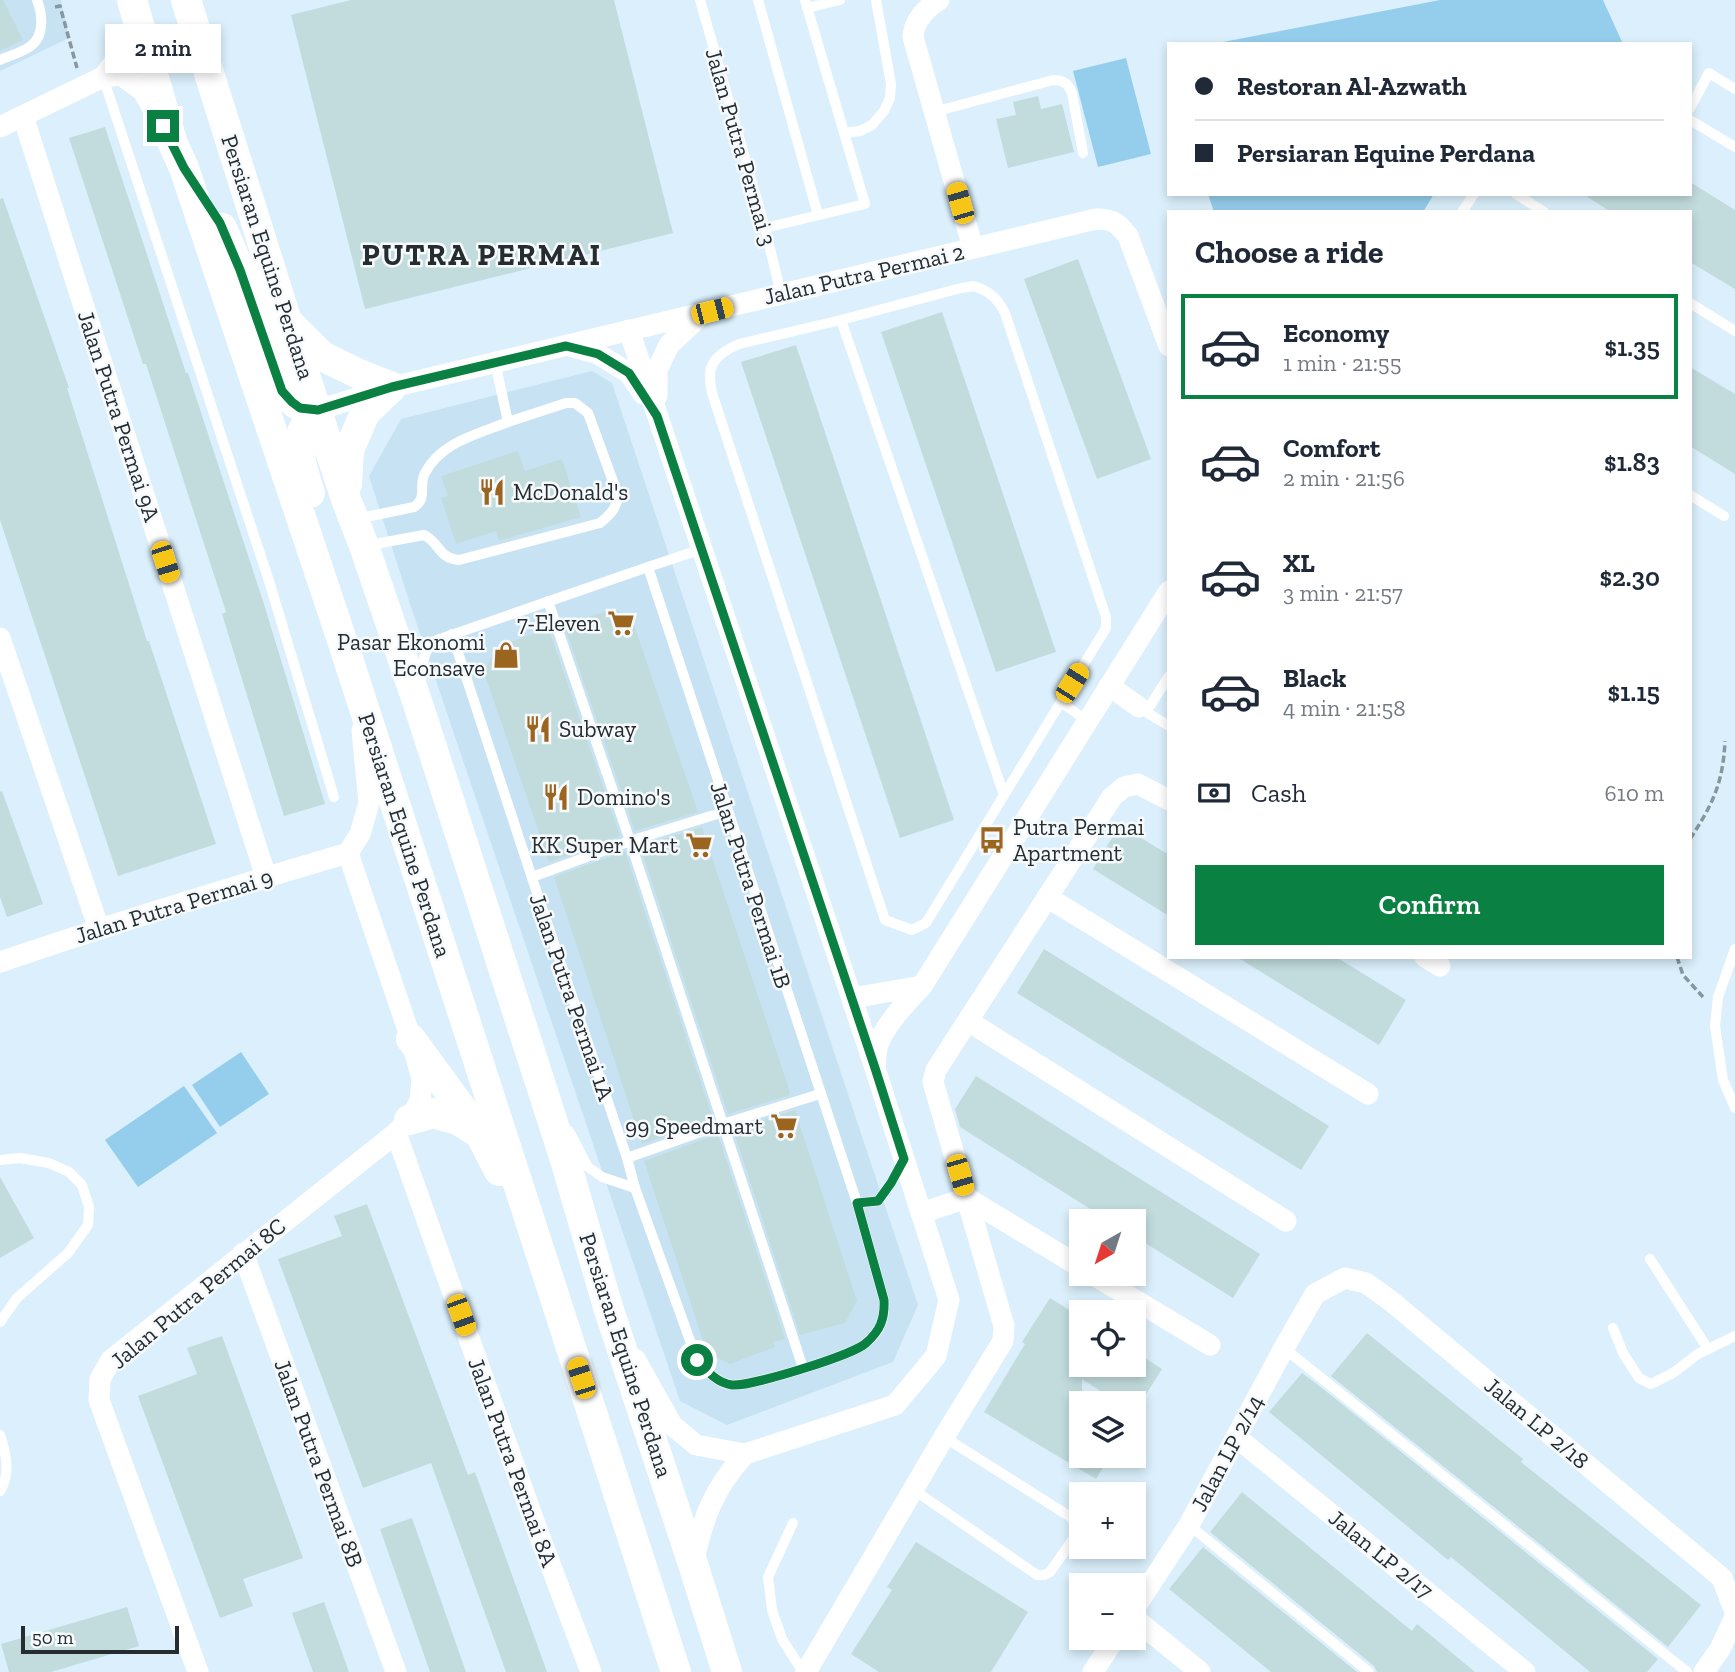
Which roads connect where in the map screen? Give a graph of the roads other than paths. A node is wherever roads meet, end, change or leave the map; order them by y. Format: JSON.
{"nodes":[{"id":1,"x":186,"y":0,"type":"edge"},
{"id":2,"x":700,"y":0,"type":"edge"},
{"id":3,"x":758,"y":0,"type":"edge"},
{"id":4,"x":840,"y":0,"type":"edge"},
{"id":5,"x":876,"y":0,"type":"edge"},
{"id":6,"x":939,"y":0,"type":"edge"},
{"id":7,"x":806,"y":4,"type":"edge"},
{"id":8,"x":39,"y":5,"type":"edge"},
{"id":9,"x":134,"y":8,"type":"edge"},
{"id":10,"x":0,"y":60,"type":"edge"},
{"id":11,"x":103,"y":77,"type":"junction"},
{"id":12,"x":1735,"y":89,"type":"edge"},
{"id":13,"x":1692,"y":104,"type":"edge"},
{"id":14,"x":934,"y":112,"type":"junction"},
{"id":15,"x":23,"y":116,"type":"junction"},
{"id":16,"x":1692,"y":121,"type":"edge"},
{"id":17,"x":0,"y":127,"type":"edge"},
{"id":18,"x":844,"y":133,"type":"junction"},
{"id":19,"x":1735,"y":147,"type":"edge"},
{"id":20,"x":1083,"y":153,"type":"dead end"},
{"id":21,"x":178,"y":156,"type":"junction"},
{"id":22,"x":1519,"y":196,"type":"edge"},
{"id":23,"x":1541,"y":210,"type":"edge"},
{"id":24,"x":818,"y":215,"type":"junction"},
{"id":25,"x":765,"y":229,"type":"junction"},
{"id":26,"x":973,"y":248,"type":"junction"},
{"id":27,"x":781,"y":294,"type":"junction"},
{"id":28,"x":1692,"y":304,"type":"edge"},
{"id":29,"x":703,"y":313,"type":"junction"},
{"id":30,"x":841,"y":320,"type":"junction"},
{"id":31,"x":287,"y":321,"type":"junction"},
{"id":32,"x":629,"y":331,"type":"junction"},
{"id":33,"x":1735,"y":331,"type":"edge"},
{"id":34,"x":1167,"y":341,"type":"edge"},
{"id":35,"x":566,"y":346,"type":"junction"},
{"id":36,"x":495,"y":362,"type":"junction"},
{"id":37,"x":392,"y":387,"type":"junction"},
{"id":38,"x":318,"y":410,"type":"junction"},
{"id":39,"x":657,"y":416,"type":"junction"},
{"id":40,"x":508,"y":422,"type":"junction"},
{"id":41,"x":1692,"y":496,"type":"edge"},
{"id":42,"x":1724,"y":516,"type":"dead end"},
{"id":43,"x":355,"y":522,"type":"junction"},
{"id":44,"x":702,"y":550,"type":"junction"},
{"id":45,"x":648,"y":567,"type":"junction"},
{"id":46,"x":1167,"y":594,"type":"edge"},
{"id":47,"x":548,"y":601,"type":"junction"},
{"id":48,"x":452,"y":634,"type":"junction"},
{"id":49,"x":0,"y":638,"type":"edge"},
{"id":50,"x":342,"y":640,"type":"junction"},
{"id":51,"x":1167,"y":679,"type":"edge"},
{"id":52,"x":1109,"y":686,"type":"junction"},
{"id":53,"x":1061,"y":702,"type":"junction"},
{"id":54,"x":362,"y":703,"type":"junction"},
{"id":55,"x":418,"y":704,"type":"junction"},
{"id":56,"x":1142,"y":710,"type":"junction"},
{"id":57,"x":1087,"y":721,"type":"junction"},
{"id":58,"x":1167,"y":725,"type":"edge"},
{"id":59,"x":1004,"y":795,"type":"junction"},
{"id":60,"x":334,"y":797,"type":"dead end"},
{"id":61,"x":1167,"y":799,"type":"edge"},
{"id":62,"x":727,"y":811,"type":"junction"},
{"id":63,"x":630,"y":841,"type":"junction"},
{"id":64,"x":348,"y":853,"type":"junction"},
{"id":65,"x":266,"y":877,"type":"junction"},
{"id":66,"x":532,"y":877,"type":"junction"},
{"id":67,"x":1047,"y":897,"type":"junction"},
{"id":68,"x":99,"y":929,"type":"junction"},
{"id":69,"x":1735,"y":949,"type":"edge"},
{"id":70,"x":0,"y":962,"type":"edge"},
{"id":71,"x":922,"y":986,"type":"junction"},
{"id":72,"x":852,"y":998,"type":"junction"},
{"id":73,"x":968,"y":1021,"type":"junction"},
{"id":74,"x":411,"y":1039,"type":"junction"},
{"id":75,"x":875,"y":1068,"type":"junction"},
{"id":76,"x":820,"y":1094,"type":"junction"},
{"id":77,"x":1368,"y":1094,"type":"dead end"},
{"id":78,"x":546,"y":1101,"type":"junction"},
{"id":79,"x":1735,"y":1108,"type":"edge"},
{"id":80,"x":723,"y":1124,"type":"junction"},
{"id":81,"x":402,"y":1127,"type":"junction"},
{"id":82,"x":480,"y":1134,"type":"junction"},
{"id":83,"x":627,"y":1158,"type":"junction"},
{"id":84,"x":904,"y":1159,"type":"junction"},
{"id":85,"x":0,"y":1160,"type":"edge"},
{"id":86,"x":635,"y":1188,"type":"junction"},
{"id":87,"x":967,"y":1198,"type":"junction"},
{"id":88,"x":857,"y":1203,"type":"junction"},
{"id":89,"x":921,"y":1213,"type":"junction"},
{"id":90,"x":1286,"y":1221,"type":"dead end"},
{"id":91,"x":540,"y":1252,"type":"junction"},
{"id":92,"x":243,"y":1254,"type":"junction"},
{"id":93,"x":1650,"y":1259,"type":"dead end"},
{"id":94,"x":1069,"y":1260,"type":"edge"},
{"id":95,"x":1112,"y":1286,"type":"edge"},
{"id":96,"x":1315,"y":1294,"type":"joint"},
{"id":97,"x":608,"y":1307,"type":"junction"},
{"id":98,"x":0,"y":1322,"type":"edge"},
{"id":99,"x":1613,"y":1328,"type":"dead end"},
{"id":100,"x":1735,"y":1336,"type":"edge"},
{"id":101,"x":1210,"y":1345,"type":"dead end"},
{"id":102,"x":1284,"y":1348,"type":"junction"},
{"id":103,"x":1708,"y":1349,"type":"junction"},
{"id":104,"x":803,"y":1368,"type":"junction"},
{"id":105,"x":0,"y":1435,"type":"edge"},
{"id":106,"x":944,"y":1437,"type":"junction"},
{"id":107,"x":1236,"y":1437,"type":"junction"},
{"id":108,"x":745,"y":1454,"type":"junction"},
{"id":109,"x":914,"y":1490,"type":"junction"},
{"id":110,"x":0,"y":1491,"type":"edge"},
{"id":111,"x":793,"y":1523,"type":"dead end"},
{"id":112,"x":1189,"y":1525,"type":"junction"},
{"id":113,"x":694,"y":1564,"type":"junction"},
{"id":114,"x":1146,"y":1591,"type":"edge"},
{"id":115,"x":1735,"y":1615,"type":"edge"},
{"id":116,"x":1146,"y":1628,"type":"edge"},
{"id":117,"x":1107,"y":1650,"type":"edge"},
{"id":118,"x":192,"y":1670,"type":"edge"},
{"id":119,"x":396,"y":1672,"type":"edge"},
{"id":120,"x":591,"y":1672,"type":"edge"},
{"id":121,"x":676,"y":1672,"type":"edge"},
{"id":122,"x":727,"y":1672,"type":"edge"},
{"id":123,"x":804,"y":1672,"type":"edge"},
{"id":124,"x":1093,"y":1672,"type":"edge"},
{"id":125,"x":1200,"y":1672,"type":"edge"},
{"id":126,"x":1369,"y":1672,"type":"edge"},
{"id":127,"x":1525,"y":1672,"type":"edge"},
{"id":128,"x":1687,"y":1672,"type":"edge"},
{"id":129,"x":1704,"y":1672,"type":"edge"}],
"edges":[{"from":1,"to":31,"type":"street","name":"Persiaran Equine Perdana"},
{"from":2,"to":25,"type":"lane","name":"Jalan Putra Permai 3"},
{"from":3,"to":24,"type":"lane"},
{"from":4,"to":7,"type":"lane"},
{"from":5,"to":18,"type":"lane"},
{"from":6,"to":14,"type":"street"},
{"from":7,"to":18,"type":"lane"},
{"from":8,"to":10,"type":"lane"},
{"from":9,"to":11,"type":"street"},
{"from":9,"to":21,"type":"street","name":"Persiaran Equine Perdana"},
{"from":11,"to":15,"type":"street"},
{"from":11,"to":21,"type":"street"},
{"from":11,"to":60,"type":"lane"},
{"from":12,"to":13,"type":"lane"},
{"from":14,"to":20,"type":"lane"},
{"from":14,"to":26,"type":"street"},
{"from":15,"to":17,"type":"street"},
{"from":15,"to":65,"type":"street","name":"Jalan Putra Permai 9A"},
{"from":16,"to":19,"type":"lane"},
{"from":18,"to":24,"type":"lane"},
{"from":21,"to":38,"type":"street"},
{"from":21,"to":50,"type":"street","name":"Persiaran Equine Perdana"},
{"from":22,"to":23,"type":"lane"},
{"from":24,"to":25,"type":"lane"},
{"from":25,"to":27,"type":"lane","name":"Jalan Putra Permai 3"},
{"from":26,"to":27,"type":"street","name":"Jalan Putra Permai 2"},
{"from":26,"to":34,"type":"street","name":"Jalan Putra Permai 2"},
{"from":27,"to":29,"type":"street","name":"Jalan Putra Permai 2"},
{"from":28,"to":33,"type":"lane"},
{"from":29,"to":32,"type":"street","name":"Jalan Putra Permai 2"},
{"from":29,"to":39,"type":"street"},
{"from":30,"to":53,"type":"lane"},
{"from":30,"to":59,"type":"lane"},
{"from":30,"to":59,"type":"lane"},
{"from":31,"to":37,"type":"street"},
{"from":31,"to":38,"type":"street","name":"Persiaran Equine Perdana"},
{"from":32,"to":35,"type":"street","name":"Jalan Putra Permai 2"},
{"from":32,"to":39,"type":"street"},
{"from":35,"to":36,"type":"street","name":"Jalan Putra Permai 2"},
{"from":35,"to":39,"type":"street"},
{"from":36,"to":37,"type":"street","name":"Jalan Putra Permai 2"},
{"from":36,"to":40,"type":"lane"},
{"from":37,"to":38,"type":"street","name":"Jalan Putra Permai 2"},
{"from":37,"to":43,"type":"street"},
{"from":38,"to":43,"type":"street","name":"Persiaran Equine Perdana"},
{"from":38,"to":50,"type":"street"},
{"from":39,"to":44,"type":"street"},
{"from":40,"to":43,"type":"lane"},
{"from":40,"to":43,"type":"lane"},
{"from":41,"to":42,"type":"lane"},
{"from":43,"to":55,"type":"street","name":"Persiaran Equine Perdana"},
{"from":44,"to":45,"type":"lane"},
{"from":44,"to":72,"type":"street"},
{"from":45,"to":47,"type":"lane"},
{"from":45,"to":62,"type":"lane","name":"Jalan Putra Permai 1B"},
{"from":46,"to":52,"type":"street"},
{"from":47,"to":48,"type":"lane"},
{"from":47,"to":63,"type":"lane"},
{"from":48,"to":55,"type":"lane"},
{"from":48,"to":66,"type":"lane","name":"Jalan Putra Permai 1A"},
{"from":49,"to":68,"type":"street"},
{"from":50,"to":54,"type":"street","name":"Persiaran Equine Perdana"},
{"from":51,"to":56,"type":"lane"},
{"from":52,"to":56,"type":"street"},
{"from":52,"to":57,"type":"street"},
{"from":53,"to":57,"type":"lane"},
{"from":53,"to":59,"type":"lane"},
{"from":54,"to":64,"type":"street"},
{"from":54,"to":91,"type":"street","name":"Persiaran Equine Perdana"},
{"from":55,"to":78,"type":"street","name":"Persiaran Equine Perdana"},
{"from":56,"to":58,"type":"lane"},
{"from":57,"to":71,"type":"street"},
{"from":61,"to":67,"type":"street"},
{"from":62,"to":63,"type":"lane"},
{"from":62,"to":76,"type":"lane","name":"Jalan Putra Permai 1B"},
{"from":63,"to":66,"type":"lane"},
{"from":63,"to":80,"type":"lane"},
{"from":64,"to":65,"type":"street","name":"Jalan Putra Permai 9"},
{"from":64,"to":74,"type":"street"},
{"from":65,"to":68,"type":"street","name":"Jalan Putra Permai 9"},
{"from":66,"to":83,"type":"lane","name":"Jalan Putra Permai 1A"},
{"from":67,"to":73,"type":"street"},
{"from":67,"to":77,"type":"street"},
{"from":68,"to":70,"type":"street","name":"Jalan Putra Permai 9"},
{"from":69,"to":79,"type":"lane"},
{"from":71,"to":72,"type":"street"},
{"from":71,"to":75,"type":"street"},
{"from":72,"to":75,"type":"street"},
{"from":73,"to":87,"type":"street"},
{"from":73,"to":90,"type":"street"},
{"from":74,"to":81,"type":"street"},
{"from":74,"to":82,"type":"street"},
{"from":75,"to":84,"type":"street"},
{"from":76,"to":80,"type":"lane"},
{"from":76,"to":88,"type":"lane","name":"Jalan Putra Permai 1B"},
{"from":78,"to":86,"type":"lane"},
{"from":78,"to":97,"type":"street","name":"Persiaran Equine Perdana"},
{"from":80,"to":83,"type":"lane"},
{"from":80,"to":104,"type":"lane"},
{"from":81,"to":82,"type":"street"},
{"from":81,"to":92,"type":"street","name":"Jalan Putra Permai 8C"},
{"from":81,"to":120,"type":"street","name":"Jalan Putra Permai 8A"},
{"from":82,"to":91,"type":"street"},
{"from":83,"to":86,"type":"lane","name":"Jalan Putra Permai 1A"},
{"from":84,"to":88,"type":"lane"},
{"from":84,"to":89,"type":"street"},
{"from":85,"to":98,"type":"lane"},
{"from":86,"to":104,"type":"lane","name":"Jalan Putra Permai 1A"},
{"from":87,"to":89,"type":"street"},
{"from":87,"to":94,"type":"street"},
{"from":87,"to":106,"type":"street"},
{"from":88,"to":104,"type":"lane","name":"Jalan Putra Permai 1A"},
{"from":89,"to":108,"type":"street"},
{"from":91,"to":121,"type":"street","name":"Persiaran Equine Perdana"},
{"from":92,"to":118,"type":"street","name":"Jalan Putra Permai 8C"},
{"from":92,"to":119,"type":"street","name":"Jalan Putra Permai 8B"},
{"from":93,"to":103,"type":"lane"},
{"from":95,"to":101,"type":"street"},
{"from":96,"to":102,"type":"street","name":"Jalan LP 2/14"},
{"from":96,"to":115,"type":"street","name":"Jalan LP 2/18"},
{"from":97,"to":108,"type":"street"},
{"from":97,"to":113,"type":"street","name":"Persiaran Equine Perdana"},
{"from":99,"to":103,"type":"lane"},
{"from":100,"to":103,"type":"lane"},
{"from":102,"to":107,"type":"street","name":"Jalan LP 2/14"},
{"from":102,"to":128,"type":"lane"},
{"from":105,"to":110,"type":"lane"},
{"from":106,"to":109,"type":"street"},
{"from":106,"to":109,"type":"lane"},
{"from":107,"to":112,"type":"street","name":"Jalan LP 2/14"},
{"from":107,"to":127,"type":"street","name":"Jalan LP 2/17"},
{"from":108,"to":113,"type":"street"},
{"from":109,"to":123,"type":"street"},
{"from":111,"to":123,"type":"lane"},
{"from":112,"to":114,"type":"street","name":"Jalan LP 2/14"},
{"from":112,"to":126,"type":"lane"},
{"from":113,"to":122,"type":"street","name":"Persiaran Equine Perdana"},
{"from":115,"to":129,"type":"street"},
{"from":116,"to":125,"type":"street"},
{"from":117,"to":124,"type":"street"}]}
